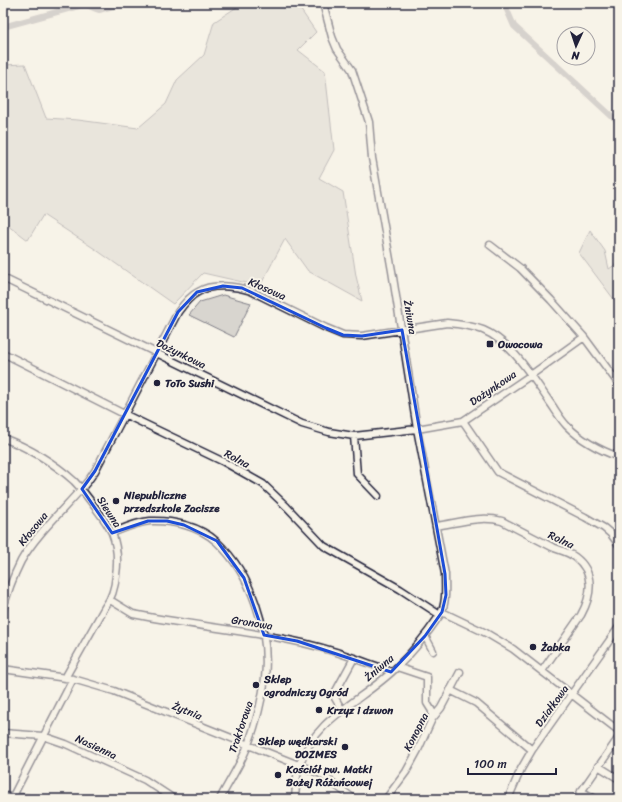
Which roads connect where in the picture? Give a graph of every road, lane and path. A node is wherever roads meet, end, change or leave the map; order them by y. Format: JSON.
{"nodes":[{"id":1,"x":323,"y":3,"type":"edge"},
{"id":2,"x":490,"y":245,"type":"dead end"},
{"id":3,"x":3,"y":278,"type":"edge"},
{"id":4,"x":402,"y":330,"type":"junction"},
{"id":5,"x":584,"y":337,"type":"junction"},
{"id":6,"x":156,"y":352,"type":"junction"},
{"id":7,"x":3,"y":353,"type":"edge"},
{"id":8,"x":531,"y":375,"type":"junction"},
{"id":9,"x":618,"y":383,"type":"edge"},
{"id":10,"x":124,"y":414,"type":"junction"},
{"id":11,"x":462,"y":421,"type":"junction"},
{"id":12,"x":417,"y":429,"type":"junction"},
{"id":13,"x":354,"y":436,"type":"junction"},
{"id":14,"x":3,"y":438,"type":"edge"},
{"id":15,"x":619,"y":457,"type":"edge"},
{"id":16,"x":82,"y":489,"type":"junction"},
{"id":17,"x":378,"y":496,"type":"dead end"},
{"id":18,"x":436,"y":526,"type":"junction"},
{"id":19,"x":112,"y":533,"type":"junction"},
{"id":20,"x":619,"y":544,"type":"edge"},
{"id":21,"x":110,"y":600,"type":"junction"},
{"id":22,"x":3,"y":610,"type":"edge"},
{"id":23,"x":441,"y":613,"type":"junction"},
{"id":24,"x":619,"y":627,"type":"edge"},
{"id":25,"x":264,"y":635,"type":"junction"},
{"id":26,"x":425,"y":636,"type":"junction"},
{"id":27,"x":433,"y":651,"type":"dead end"},
{"id":28,"x":354,"y":658,"type":"junction"},
{"id":29,"x":397,"y":667,"type":"junction"},
{"id":30,"x":3,"y":668,"type":"edge"},
{"id":31,"x":542,"y":671,"type":"junction"},
{"id":32,"x":391,"y":672,"type":"junction"},
{"id":33,"x":460,"y":672,"type":"dead end"},
{"id":34,"x":65,"y":678,"type":"junction"},
{"id":35,"x":74,"y":679,"type":"junction"},
{"id":36,"x":450,"y":690,"type":"junction"},
{"id":37,"x":573,"y":694,"type":"junction"},
{"id":38,"x":342,"y":710,"type":"junction"},
{"id":39,"x":432,"y":718,"type":"junction"},
{"id":40,"x":619,"y":731,"type":"edge"},
{"id":41,"x":3,"y":733,"type":"edge"},
{"id":42,"x":43,"y":736,"type":"junction"},
{"id":43,"x":619,"y":737,"type":"edge"},
{"id":44,"x":248,"y":746,"type":"junction"},
{"id":45,"x":532,"y":750,"type":"junction"},
{"id":46,"x":299,"y":766,"type":"junction"},
{"id":47,"x":598,"y":766,"type":"junction"},
{"id":48,"x":619,"y":779,"type":"edge"},
{"id":49,"x":581,"y":791,"type":"junction"},
{"id":50,"x":3,"y":796,"type":"edge"},
{"id":51,"x":13,"y":796,"type":"junction"},
{"id":52,"x":33,"y":799,"type":"edge"},
{"id":53,"x":174,"y":799,"type":"edge"},
{"id":54,"x":220,"y":799,"type":"edge"},
{"id":55,"x":295,"y":799,"type":"edge"},
{"id":56,"x":354,"y":799,"type":"edge"},
{"id":57,"x":386,"y":799,"type":"edge"},
{"id":58,"x":508,"y":799,"type":"edge"},
{"id":59,"x":576,"y":799,"type":"edge"},
{"id":60,"x":595,"y":799,"type":"edge"}],
"edges":[{"from":1,"to":4,"type":"street","name":"Żniwna"},
{"from":2,"to":5,"type":"street"},
{"from":3,"to":6,"type":"street","name":"Dożynkowa"},
{"from":4,"to":6,"type":"street","name":"Kłosowa"},
{"from":4,"to":8,"type":"street","name":"Kłosowa"},
{"from":4,"to":12,"type":"street","name":"Żniwna"},
{"from":5,"to":8,"type":"street","name":"Dożynkowa"},
{"from":5,"to":9,"type":"street"},
{"from":6,"to":10,"type":"street","name":"Kłosowa"},
{"from":6,"to":13,"type":"street","name":"Dożynkowa"},
{"from":7,"to":10,"type":"street","name":"Rolna"},
{"from":8,"to":11,"type":"street","name":"Dożynkowa"},
{"from":8,"to":15,"type":"street","name":"Kłosowa"},
{"from":10,"to":16,"type":"street","name":"Kłosowa"},
{"from":10,"to":23,"type":"street","name":"Rolna"},
{"from":11,"to":12,"type":"street","name":"Dożynkowa"},
{"from":11,"to":20,"type":"street"},
{"from":12,"to":13,"type":"street","name":"Dożynkowa"},
{"from":12,"to":18,"type":"street","name":"Żniwna"},
{"from":13,"to":17,"type":"street"},
{"from":14,"to":16,"type":"street","name":"Siewna"},
{"from":16,"to":19,"type":"street","name":"Siewna"},
{"from":16,"to":22,"type":"street","name":"Kłosowa"},
{"from":18,"to":23,"type":"street","name":"Żniwna"},
{"from":18,"to":31,"type":"street","name":"Rolna"},
{"from":19,"to":21,"type":"street","name":"Siewna"},
{"from":19,"to":25,"type":"street","name":"Traktorowa"},
{"from":21,"to":25,"type":"street","name":"Gronowa"},
{"from":21,"to":34,"type":"street","name":"Siewna"},
{"from":23,"to":26,"type":"street","name":"Żniwna"},
{"from":23,"to":31,"type":"street","name":"Rolna"},
{"from":24,"to":37,"type":"street","name":"Działkowa"},
{"from":25,"to":28,"type":"street","name":"Gronowa"},
{"from":25,"to":44,"type":"street","name":"Traktorowa"},
{"from":26,"to":27,"type":"street"},
{"from":26,"to":29,"type":"street","name":"Żniwna"},
{"from":28,"to":32,"type":"street","name":"Gronowa"},
{"from":28,"to":38,"type":"street","name":"Żniwna"},
{"from":29,"to":32,"type":"street","name":"Żniwna"},
{"from":29,"to":39,"type":"street"},
{"from":30,"to":34,"type":"street","name":"Żytnia"},
{"from":31,"to":37,"type":"street","name":"Rolna"},
{"from":32,"to":38,"type":"street","name":"Żniwna"},
{"from":33,"to":36,"type":"street","name":"Konopna"},
{"from":34,"to":35,"type":"street","name":"Żytnia"},
{"from":35,"to":42,"type":"street"},
{"from":35,"to":44,"type":"street","name":"Żytnia"},
{"from":36,"to":39,"type":"street","name":"Konopna"},
{"from":36,"to":45,"type":"street"},
{"from":37,"to":40,"type":"street","name":"Rolna"},
{"from":37,"to":45,"type":"street","name":"Działkowa"},
{"from":38,"to":46,"type":"street","name":"Żniwna"},
{"from":39,"to":57,"type":"street","name":"Konopna"},
{"from":41,"to":42,"type":"street","name":"Nasienna"},
{"from":42,"to":51,"type":"street"},
{"from":42,"to":53,"type":"street","name":"Nasienna"},
{"from":43,"to":47,"type":"street"},
{"from":44,"to":46,"type":"street","name":"Żytnia"},
{"from":44,"to":54,"type":"street","name":"Traktorowa"},
{"from":45,"to":58,"type":"street","name":"Działkowa"},
{"from":46,"to":55,"type":"street","name":"Żniwna"},
{"from":46,"to":56,"type":"street","name":"Żytnia"},
{"from":47,"to":48,"type":"street"},
{"from":47,"to":49,"type":"street"},
{"from":49,"to":59,"type":"street"},
{"from":49,"to":60,"type":"street"},
{"from":50,"to":51,"type":"street"},
{"from":51,"to":52,"type":"street"}]}
